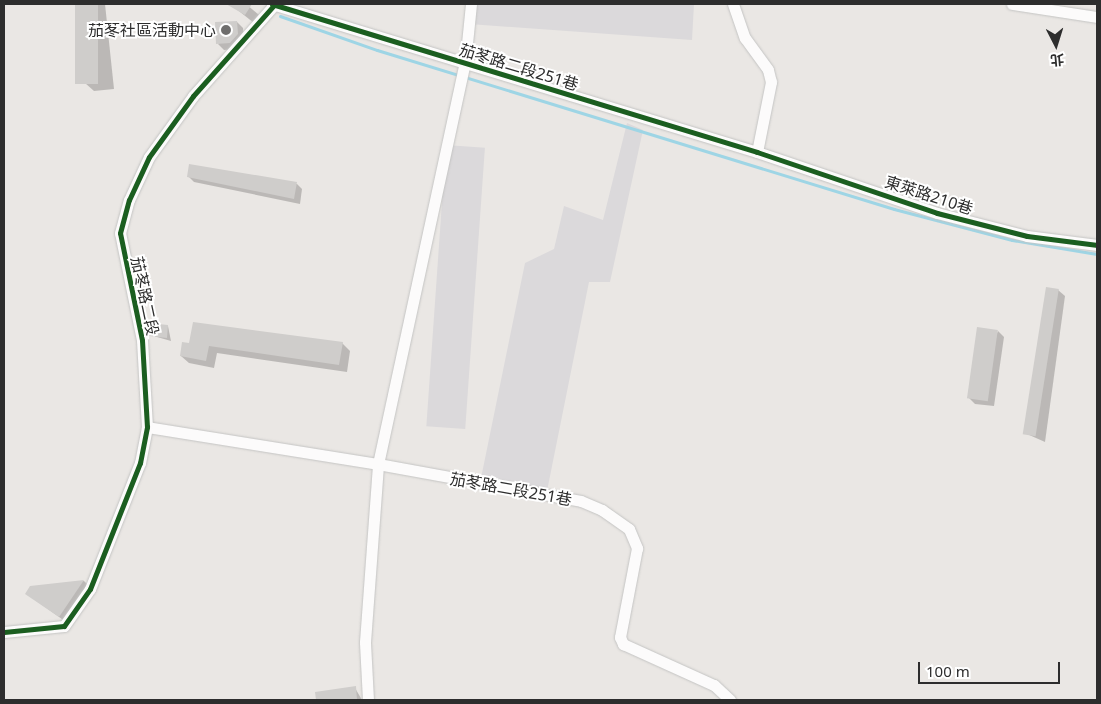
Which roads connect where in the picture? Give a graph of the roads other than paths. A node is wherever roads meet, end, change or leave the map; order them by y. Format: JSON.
{"nodes":[{"id":1,"x":274,"y":4,"type":"edge"},
{"id":2,"x":471,"y":4,"type":"edge"},
{"id":3,"x":733,"y":4,"type":"edge"},
{"id":4,"x":1012,"y":4,"type":"edge"},
{"id":5,"x":1097,"y":17,"type":"edge"},
{"id":6,"x":465,"y":63,"type":"junction"},
{"id":7,"x":757,"y":152,"type":"junction"},
{"id":8,"x":1097,"y":245,"type":"edge"},
{"id":9,"x":147,"y":427,"type":"junction"},
{"id":10,"x":378,"y":464,"type":"junction"},
{"id":11,"x":4,"y":632,"type":"edge"},
{"id":12,"x":368,"y":700,"type":"edge"},
{"id":13,"x":730,"y":700,"type":"edge"}],
"edges":[{"from":1,"to":6,"type":"street","name":"茄苳路二段251巷"},
{"from":1,"to":9,"type":"street","name":"茄苳路二段"},
{"from":2,"to":6,"type":"street"},
{"from":3,"to":7,"type":"street"},
{"from":4,"to":5,"type":"street"},
{"from":6,"to":7,"type":"street","name":"茄苳路二段251巷"},
{"from":6,"to":10,"type":"street"},
{"from":7,"to":8,"type":"street","name":"東萊路210巷"},
{"from":9,"to":10,"type":"street","name":"茄苳路二段251巷"},
{"from":9,"to":11,"type":"street","name":"茄苳路二段"},
{"from":10,"to":12,"type":"street"},
{"from":10,"to":13,"type":"street","name":"茄苳路二段251巷"}]}
